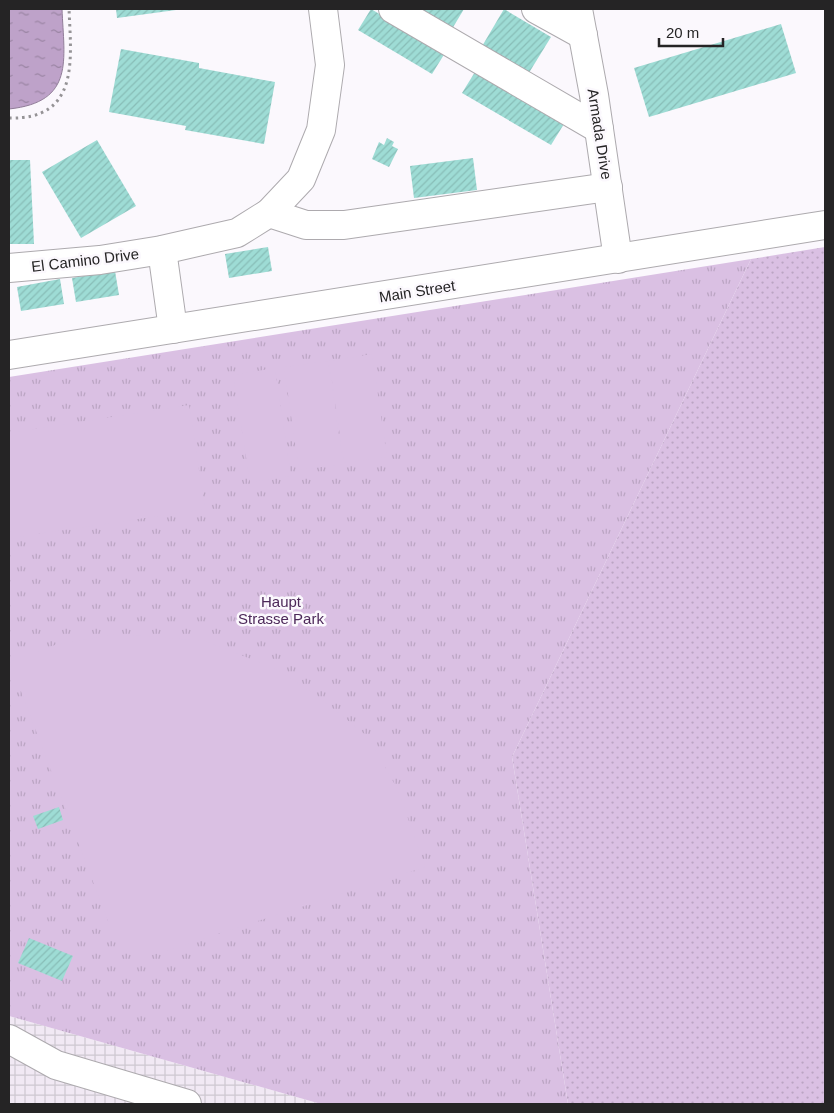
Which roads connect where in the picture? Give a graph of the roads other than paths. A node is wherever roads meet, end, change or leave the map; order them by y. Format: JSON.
{"nodes":[{"id":1,"x":323,"y":9,"type":"edge"},
{"id":2,"x":393,"y":9,"type":"edge"},
{"id":3,"x":536,"y":9,"type":"edge"},
{"id":4,"x":578,"y":9,"type":"edge"},
{"id":5,"x":583,"y":35,"type":"junction"},
{"id":6,"x":599,"y":129,"type":"junction"},
{"id":7,"x":608,"y":186,"type":"junction"},
{"id":8,"x":269,"y":214,"type":"junction"},
{"id":9,"x":825,"y":225,"type":"edge"},
{"id":10,"x":162,"y":250,"type":"junction"},
{"id":11,"x":618,"y":259,"type":"junction"},
{"id":12,"x":9,"y":268,"type":"edge"},
{"id":13,"x":173,"y":329,"type":"junction"},
{"id":14,"x":9,"y":355,"type":"edge"},
{"id":15,"x":9,"y":1039,"type":"edge"},
{"id":16,"x":187,"y":1104,"type":"edge"}],
"edges":[{"from":1,"to":8,"type":"street","name":"El Camino Drive"},
{"from":2,"to":6,"type":"street"},
{"from":3,"to":5,"type":"street"},
{"from":4,"to":5,"type":"street","name":"Armada Drive"},
{"from":5,"to":6,"type":"street","name":"Armada Drive"},
{"from":6,"to":7,"type":"street","name":"Armada Drive"},
{"from":7,"to":8,"type":"street"},
{"from":7,"to":11,"type":"street","name":"Armada Drive"},
{"from":8,"to":10,"type":"street","name":"El Camino Drive"},
{"from":9,"to":11,"type":"street","name":"Main Street"},
{"from":10,"to":12,"type":"street","name":"El Camino Drive"},
{"from":10,"to":13,"type":"street"},
{"from":11,"to":13,"type":"street","name":"Main Street"},
{"from":13,"to":14,"type":"street","name":"Main Street"},
{"from":15,"to":16,"type":"street"}]}
